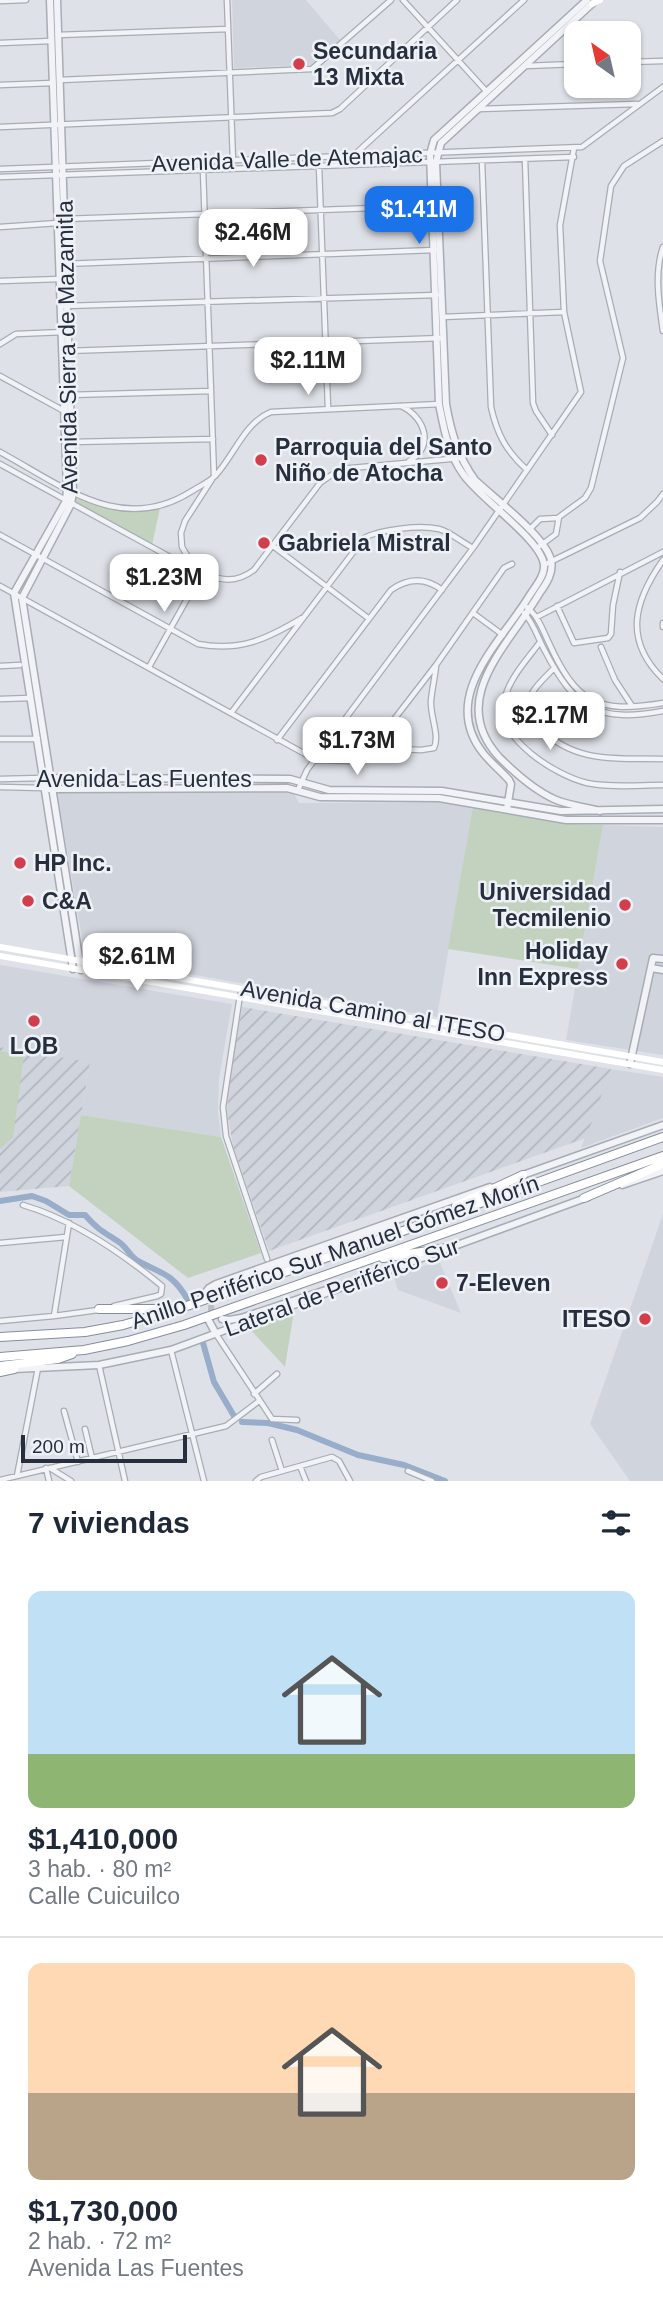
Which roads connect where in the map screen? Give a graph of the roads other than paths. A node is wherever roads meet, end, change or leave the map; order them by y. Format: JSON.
{"nodes":[{"id":1,"x":26,"y":0,"type":"edge"},
{"id":2,"x":50,"y":0,"type":"edge"},
{"id":3,"x":57,"y":0,"type":"edge"},
{"id":4,"x":227,"y":0,"type":"edge"},
{"id":5,"x":391,"y":0,"type":"edge"},
{"id":6,"x":403,"y":0,"type":"edge"},
{"id":7,"x":457,"y":0,"type":"edge"},
{"id":8,"x":524,"y":0,"type":"edge"},
{"id":9,"x":0,"y":1,"type":"edge"},
{"id":10,"x":594,"y":1,"type":"edge"},
{"id":11,"x":428,"y":27,"type":"junction"},
{"id":12,"x":228,"y":29,"type":"junction"},
{"id":13,"x":53,"y":37,"type":"junction"},
{"id":14,"x":0,"y":43,"type":"edge"},
{"id":15,"x":458,"y":60,"type":"junction"},
{"id":16,"x":663,"y":61,"type":"edge"},
{"id":17,"x":641,"y":62,"type":"edge"},
{"id":18,"x":564,"y":64,"type":"edge"},
{"id":19,"x":525,"y":66,"type":"junction"},
{"id":20,"x":230,"y":73,"type":"junction"},
{"id":21,"x":57,"y":82,"type":"junction"},
{"id":22,"x":0,"y":85,"type":"edge"},
{"id":23,"x":663,"y":87,"type":"edge"},
{"id":24,"x":487,"y":92,"type":"junction"},
{"id":25,"x":637,"y":104,"type":"junction"},
{"id":26,"x":468,"y":109,"type":"junction"},
{"id":27,"x":478,"y":109,"type":"junction"},
{"id":28,"x":232,"y":117,"type":"junction"},
{"id":29,"x":58,"y":124,"type":"junction"},
{"id":30,"x":0,"y":127,"type":"edge"},
{"id":31,"x":663,"y":141,"type":"edge"},
{"id":32,"x":574,"y":148,"type":"junction"},
{"id":33,"x":434,"y":154,"type":"junction"},
{"id":34,"x":352,"y":157,"type":"junction"},
{"id":35,"x":573,"y":157,"type":"junction"},
{"id":36,"x":525,"y":159,"type":"junction"},
{"id":37,"x":233,"y":161,"type":"junction"},
{"id":38,"x":482,"y":161,"type":"junction"},
{"id":39,"x":433,"y":162,"type":"junction"},
{"id":40,"x":59,"y":166,"type":"junction"},
{"id":41,"x":319,"y":166,"type":"junction"},
{"id":42,"x":0,"y":169,"type":"edge"},
{"id":43,"x":203,"y":170,"type":"junction"},
{"id":44,"x":60,"y":175,"type":"junction"},
{"id":45,"x":0,"y":177,"type":"edge"},
{"id":46,"x":435,"y":206,"type":"junction"},
{"id":47,"x":321,"y":209,"type":"junction"},
{"id":48,"x":205,"y":212,"type":"junction"},
{"id":49,"x":61,"y":221,"type":"junction"},
{"id":50,"x":0,"y":227,"type":"edge"},
{"id":51,"x":663,"y":247,"type":"edge"},
{"id":52,"x":436,"y":250,"type":"junction"},
{"id":53,"x":322,"y":254,"type":"junction"},
{"id":54,"x":206,"y":258,"type":"junction"},
{"id":55,"x":63,"y":264,"type":"junction"},
{"id":56,"x":60,"y":279,"type":"junction"},
{"id":57,"x":0,"y":281,"type":"edge"},
{"id":58,"x":438,"y":294,"type":"junction"},
{"id":59,"x":324,"y":298,"type":"junction"},
{"id":60,"x":208,"y":302,"type":"junction"},
{"id":61,"x":64,"y":306,"type":"junction"},
{"id":62,"x":564,"y":312,"type":"junction"},
{"id":63,"x":531,"y":313,"type":"junction"},
{"id":64,"x":487,"y":315,"type":"junction"},
{"id":65,"x":442,"y":317,"type":"junction"},
{"id":66,"x":663,"y":331,"type":"edge"},
{"id":67,"x":65,"y":332,"type":"junction"},
{"id":68,"x":440,"y":338,"type":"junction"},
{"id":69,"x":326,"y":342,"type":"junction"},
{"id":70,"x":0,"y":344,"type":"edge"},
{"id":71,"x":210,"y":346,"type":"junction"},
{"id":72,"x":66,"y":351,"type":"junction"},
{"id":73,"x":0,"y":376,"type":"edge"},
{"id":74,"x":211,"y":391,"type":"junction"},
{"id":75,"x":67,"y":396,"type":"junction"},
{"id":76,"x":442,"y":404,"type":"junction"},
{"id":77,"x":399,"y":406,"type":"junction"},
{"id":78,"x":328,"y":408,"type":"junction"},
{"id":79,"x":65,"y":412,"type":"junction"},
{"id":80,"x":552,"y":435,"type":"junction"},
{"id":81,"x":213,"y":439,"type":"junction"},
{"id":82,"x":72,"y":442,"type":"junction"},
{"id":83,"x":0,"y":452,"type":"edge"},
{"id":84,"x":458,"y":459,"type":"junction"},
{"id":85,"x":405,"y":463,"type":"junction"},
{"id":86,"x":0,"y":464,"type":"edge"},
{"id":87,"x":527,"y":470,"type":"junction"},
{"id":88,"x":214,"y":477,"type":"junction"},
{"id":89,"x":70,"y":490,"type":"junction"},
{"id":90,"x":663,"y":494,"type":"edge"},
{"id":91,"x":69,"y":503,"type":"junction"},
{"id":92,"x":501,"y":509,"type":"junction"},
{"id":93,"x":558,"y":519,"type":"junction"},
{"id":94,"x":529,"y":530,"type":"junction"},
{"id":95,"x":0,"y":535,"type":"edge"},
{"id":96,"x":540,"y":545,"type":"junction"},
{"id":97,"x":273,"y":546,"type":"junction"},
{"id":98,"x":473,"y":548,"type":"junction"},
{"id":99,"x":663,"y":552,"type":"edge"},
{"id":100,"x":39,"y":556,"type":"junction"},
{"id":101,"x":663,"y":560,"type":"edge"},
{"id":102,"x":512,"y":564,"type":"dead end"},
{"id":103,"x":548,"y":564,"type":"junction"},
{"id":104,"x":620,"y":572,"type":"junction"},
{"id":105,"x":201,"y":574,"type":"junction"},
{"id":106,"x":0,"y":586,"type":"edge"},
{"id":107,"x":326,"y":586,"type":"junction"},
{"id":108,"x":442,"y":590,"type":"junction"},
{"id":109,"x":14,"y":593,"type":"junction"},
{"id":110,"x":22,"y":598,"type":"junction"},
{"id":111,"x":557,"y":606,"type":"junction"},
{"id":112,"x":525,"y":610,"type":"junction"},
{"id":113,"x":473,"y":612,"type":"junction"},
{"id":114,"x":537,"y":617,"type":"junction"},
{"id":115,"x":302,"y":618,"type":"junction"},
{"id":116,"x":368,"y":618,"type":"junction"},
{"id":117,"x":170,"y":629,"type":"junction"},
{"id":118,"x":506,"y":637,"type":"junction"},
{"id":119,"x":540,"y":642,"type":"junction"},
{"id":120,"x":601,"y":647,"type":"dead end"},
{"id":121,"x":20,"y":665,"type":"dead end"},
{"id":122,"x":436,"y":665,"type":"junction"},
{"id":123,"x":0,"y":666,"type":"edge"},
{"id":124,"x":149,"y":667,"type":"junction"},
{"id":125,"x":554,"y":668,"type":"junction"},
{"id":126,"x":663,"y":679,"type":"edge"},
{"id":127,"x":566,"y":681,"type":"junction"},
{"id":128,"x":34,"y":698,"type":"junction"},
{"id":129,"x":0,"y":699,"type":"edge"},
{"id":130,"x":663,"y":703,"type":"edge"},
{"id":131,"x":633,"y":707,"type":"junction"},
{"id":132,"x":663,"y":710,"type":"edge"},
{"id":133,"x":231,"y":713,"type":"junction"},
{"id":134,"x":0,"y":739,"type":"edge"},
{"id":135,"x":38,"y":739,"type":"junction"},
{"id":136,"x":276,"y":740,"type":"junction"},
{"id":137,"x":372,"y":748,"type":"junction"},
{"id":138,"x":663,"y":759,"type":"edge"},
{"id":139,"x":316,"y":760,"type":"junction"},
{"id":140,"x":47,"y":778,"type":"junction"},
{"id":141,"x":0,"y":779,"type":"edge"},
{"id":142,"x":302,"y":782,"type":"junction"},
{"id":143,"x":663,"y":785,"type":"edge"},
{"id":144,"x":0,"y":787,"type":"edge"},
{"id":145,"x":47,"y":788,"type":"junction"},
{"id":146,"x":298,"y":790,"type":"junction"},
{"id":147,"x":508,"y":805,"type":"junction"},
{"id":148,"x":663,"y":809,"type":"edge"},
{"id":149,"x":600,"y":811,"type":"junction"},
{"id":150,"x":663,"y":820,"type":"edge"},
{"id":151,"x":0,"y":947,"type":"edge"},
{"id":152,"x":0,"y":956,"type":"edge"},
{"id":153,"x":663,"y":959,"type":"edge"},
{"id":154,"x":75,"y":960,"type":"junction"},
{"id":155,"x":651,"y":968,"type":"junction"},
{"id":156,"x":77,"y":969,"type":"junction"},
{"id":157,"x":663,"y":970,"type":"edge"},
{"id":158,"x":242,"y":989,"type":"junction"},
{"id":159,"x":239,"y":997,"type":"junction"},
{"id":160,"x":632,"y":1056,"type":"junction"},
{"id":161,"x":663,"y":1062,"type":"edge"},
{"id":162,"x":629,"y":1064,"type":"junction"},
{"id":163,"x":663,"y":1070,"type":"edge"},
{"id":164,"x":663,"y":1125,"type":"edge"},
{"id":165,"x":663,"y":1136,"type":"edge"},
{"id":166,"x":663,"y":1156,"type":"edge"},
{"id":167,"x":663,"y":1164,"type":"edge"},
{"id":168,"x":663,"y":1171,"type":"edge"},
{"id":169,"x":523,"y":1175,"type":"junction"},
{"id":170,"x":584,"y":1198,"type":"junction"},
{"id":171,"x":23,"y":1205,"type":"dead end"},
{"id":172,"x":418,"y":1212,"type":"junction"},
{"id":173,"x":69,"y":1223,"type":"junction"},
{"id":174,"x":402,"y":1231,"type":"junction"},
{"id":175,"x":66,"y":1237,"type":"junction"},
{"id":176,"x":0,"y":1243,"type":"edge"},
{"id":177,"x":447,"y":1248,"type":"junction"},
{"id":178,"x":267,"y":1259,"type":"dead end"},
{"id":179,"x":363,"y":1262,"type":"junction"},
{"id":180,"x":361,"y":1281,"type":"junction"},
{"id":181,"x":216,"y":1292,"type":"dead end"},
{"id":182,"x":202,"y":1297,"type":"dead end"},
{"id":183,"x":100,"y":1309,"type":"junction"},
{"id":184,"x":178,"y":1309,"type":"junction"},
{"id":185,"x":54,"y":1316,"type":"junction"},
{"id":186,"x":222,"y":1318,"type":"dead end"},
{"id":187,"x":0,"y":1321,"type":"edge"},
{"id":188,"x":209,"y":1321,"type":"dead end"},
{"id":189,"x":216,"y":1334,"type":"junction"},
{"id":190,"x":0,"y":1337,"type":"edge"},
{"id":191,"x":85,"y":1350,"type":"junction"},
{"id":192,"x":170,"y":1350,"type":"junction"},
{"id":193,"x":0,"y":1357,"type":"edge"},
{"id":194,"x":99,"y":1365,"type":"junction"},
{"id":195,"x":38,"y":1368,"type":"junction"},
{"id":196,"x":0,"y":1369,"type":"edge"},
{"id":197,"x":14,"y":1369,"type":"joint"},
{"id":198,"x":277,"y":1374,"type":"dead end"},
{"id":199,"x":254,"y":1394,"type":"junction"},
{"id":200,"x":259,"y":1401,"type":"junction"},
{"id":201,"x":64,"y":1411,"type":"dead end"},
{"id":202,"x":297,"y":1420,"type":"dead end"},
{"id":203,"x":85,"y":1429,"type":"dead end"},
{"id":204,"x":192,"y":1434,"type":"junction"},
{"id":205,"x":272,"y":1440,"type":"dead end"},
{"id":206,"x":118,"y":1452,"type":"junction"},
{"id":207,"x":92,"y":1458,"type":"junction"},
{"id":208,"x":78,"y":1462,"type":"junction"},
{"id":209,"x":300,"y":1466,"type":"junction"},
{"id":210,"x":48,"y":1468,"type":"junction"},
{"id":211,"x":282,"y":1471,"type":"junction"},
{"id":212,"x":408,"y":1471,"type":"dead end"},
{"id":213,"x":17,"y":1476,"type":"junction"},
{"id":214,"x":0,"y":1480,"type":"edge"},
{"id":215,"x":256,"y":1480,"type":"edge"},
{"id":216,"x":427,"y":1480,"type":"edge"},
{"id":217,"x":49,"y":1481,"type":"edge"},
{"id":218,"x":71,"y":1481,"type":"edge"},
{"id":219,"x":125,"y":1481,"type":"edge"},
{"id":220,"x":204,"y":1481,"type":"edge"},
{"id":221,"x":306,"y":1481,"type":"edge"},
{"id":222,"x":350,"y":1481,"type":"edge"}],
"edges":[{"from":1,"to":9,"type":"street"},
{"from":2,"to":13,"type":"street","name":"Avenida Sierra de Mazamitla"},
{"from":3,"to":13,"type":"street","name":"Avenida Sierra de Mazamitla"},
{"from":4,"to":12,"type":"street"},
{"from":5,"to":20,"type":"street"},
{"from":6,"to":11,"type":"street"},
{"from":7,"to":11,"type":"street"},
{"from":8,"to":15,"type":"street"},
{"from":10,"to":19,"type":"street"},
{"from":10,"to":24,"type":"street"},
{"from":11,"to":15,"type":"street"},
{"from":11,"to":28,"type":"street"},
{"from":12,"to":13,"type":"street"},
{"from":12,"to":20,"type":"street"},
{"from":13,"to":14,"type":"street"},
{"from":13,"to":21,"type":"street","name":"Avenida Sierra de Mazamitla"},
{"from":15,"to":24,"type":"street"},
{"from":15,"to":34,"type":"street"},
{"from":16,"to":17,"type":"street"},
{"from":18,"to":19,"type":"street"},
{"from":19,"to":27,"type":"street"},
{"from":20,"to":21,"type":"street"},
{"from":20,"to":28,"type":"street"},
{"from":21,"to":22,"type":"street"},
{"from":21,"to":29,"type":"street","name":"Avenida Sierra de Mazamitla"},
{"from":23,"to":25,"type":"street"},
{"from":24,"to":26,"type":"street"},
{"from":25,"to":27,"type":"street"},
{"from":25,"to":32,"type":"street"},
{"from":26,"to":27,"type":"street"},
{"from":26,"to":33,"type":"street"},
{"from":27,"to":33,"type":"street"},
{"from":28,"to":29,"type":"street"},
{"from":28,"to":37,"type":"street"},
{"from":29,"to":30,"type":"street"},
{"from":29,"to":40,"type":"street","name":"Avenida Sierra de Mazamitla"},
{"from":31,"to":93,"type":"street"},
{"from":32,"to":33,"type":"street","name":"Avenida Valle de Atemajac"},
{"from":32,"to":35,"type":"street"},
{"from":33,"to":34,"type":"street","name":"Avenida Valle de Atemajac"},
{"from":33,"to":39,"type":"street"},
{"from":34,"to":37,"type":"street","name":"Avenida Valle de Atemajac"},
{"from":35,"to":36,"type":"street","name":"Avenida Valle de Atemajac"},
{"from":35,"to":62,"type":"street"},
{"from":36,"to":38,"type":"street","name":"Avenida Valle de Atemajac"},
{"from":36,"to":63,"type":"street"},
{"from":37,"to":40,"type":"street","name":"Avenida Valle de Atemajac"},
{"from":38,"to":39,"type":"street","name":"Avenida Valle de Atemajac"},
{"from":38,"to":64,"type":"street"},
{"from":39,"to":41,"type":"street","name":"Avenida Valle de Atemajac"},
{"from":39,"to":46,"type":"street"},
{"from":40,"to":42,"type":"street","name":"Avenida Valle de Atemajac"},
{"from":40,"to":44,"type":"street","name":"Avenida Sierra de Mazamitla"},
{"from":41,"to":43,"type":"street","name":"Avenida Valle de Atemajac"},
{"from":41,"to":47,"type":"street"},
{"from":43,"to":44,"type":"street","name":"Avenida Valle de Atemajac"},
{"from":43,"to":48,"type":"street"},
{"from":44,"to":45,"type":"street","name":"Avenida Valle de Atemajac"},
{"from":44,"to":49,"type":"street","name":"Avenida Sierra de Mazamitla"},
{"from":46,"to":47,"type":"street"},
{"from":46,"to":52,"type":"street"},
{"from":47,"to":48,"type":"street"},
{"from":47,"to":53,"type":"street"},
{"from":48,"to":49,"type":"street"},
{"from":48,"to":54,"type":"street"},
{"from":49,"to":50,"type":"street"},
{"from":49,"to":55,"type":"street","name":"Avenida Sierra de Mazamitla"},
{"from":51,"to":66,"type":"street"},
{"from":52,"to":53,"type":"street"},
{"from":52,"to":58,"type":"street"},
{"from":53,"to":54,"type":"street"},
{"from":53,"to":59,"type":"street"},
{"from":54,"to":55,"type":"street"},
{"from":54,"to":60,"type":"street"},
{"from":55,"to":56,"type":"street","name":"Avenida Sierra de Mazamitla"},
{"from":55,"to":61,"type":"street","name":"Avenida Sierra de Mazamitla"},
{"from":56,"to":57,"type":"street"},
{"from":56,"to":61,"type":"street","name":"Avenida Sierra de Mazamitla"},
{"from":58,"to":59,"type":"street"},
{"from":58,"to":65,"type":"street"},
{"from":58,"to":68,"type":"street"},
{"from":59,"to":60,"type":"street"},
{"from":59,"to":69,"type":"street"},
{"from":60,"to":61,"type":"street"},
{"from":60,"to":71,"type":"street"},
{"from":61,"to":67,"type":"street","name":"Avenida Sierra de Mazamitla"},
{"from":62,"to":63,"type":"street"},
{"from":62,"to":80,"type":"street"},
{"from":63,"to":64,"type":"street"},
{"from":63,"to":80,"type":"street"},
{"from":64,"to":65,"type":"street"},
{"from":64,"to":87,"type":"street"},
{"from":65,"to":68,"type":"street"},
{"from":67,"to":70,"type":"street"},
{"from":67,"to":72,"type":"street","name":"Avenida Sierra de Mazamitla"},
{"from":68,"to":69,"type":"street"},
{"from":68,"to":76,"type":"street"},
{"from":69,"to":71,"type":"street"},
{"from":69,"to":78,"type":"street"},
{"from":71,"to":72,"type":"street"},
{"from":71,"to":74,"type":"street"},
{"from":72,"to":75,"type":"street","name":"Avenida Sierra de Mazamitla"},
{"from":73,"to":79,"type":"street"},
{"from":74,"to":75,"type":"street"},
{"from":74,"to":81,"type":"street"},
{"from":75,"to":79,"type":"street","name":"Avenida Sierra de Mazamitla"},
{"from":75,"to":82,"type":"street","name":"Avenida Sierra de Mazamitla"},
{"from":76,"to":77,"type":"street"},
{"from":76,"to":84,"type":"street"},
{"from":77,"to":78,"type":"street"},
{"from":77,"to":85,"type":"street"},
{"from":78,"to":88,"type":"street"},
{"from":79,"to":89,"type":"street","name":"Avenida Sierra de Mazamitla"},
{"from":80,"to":87,"type":"street"},
{"from":81,"to":82,"type":"street"},
{"from":81,"to":88,"type":"street"},
{"from":82,"to":89,"type":"street","name":"Avenida Sierra de Mazamitla"},
{"from":83,"to":89,"type":"street"},
{"from":84,"to":85,"type":"street"},
{"from":84,"to":92,"type":"street"},
{"from":85,"to":97,"type":"street"},
{"from":86,"to":91,"type":"street"},
{"from":87,"to":92,"type":"street"},
{"from":88,"to":89,"type":"street"},
{"from":88,"to":105,"type":"street"},
{"from":89,"to":91,"type":"street","name":"Avenida Sierra de Mazamitla"},
{"from":90,"to":103,"type":"street"},
{"from":91,"to":100,"type":"street","name":"Avenida Sierra de Mazamitla"},
{"from":91,"to":105,"type":"street"},
{"from":92,"to":94,"type":"street"},
{"from":92,"to":96,"type":"street"},
{"from":92,"to":98,"type":"street"},
{"from":93,"to":94,"type":"street"},
{"from":93,"to":96,"type":"street"},
{"from":94,"to":96,"type":"street"},
{"from":95,"to":100,"type":"street"},
{"from":96,"to":103,"type":"street"},
{"from":97,"to":105,"type":"street"},
{"from":97,"to":107,"type":"street"},
{"from":98,"to":107,"type":"street"},
{"from":98,"to":108,"type":"street"},
{"from":99,"to":104,"type":"street"},
{"from":100,"to":109,"type":"street","name":"Avenida Sierra de Mazamitla"},
{"from":100,"to":110,"type":"street","name":"Avenida Sierra de Mazamitla"},
{"from":100,"to":117,"type":"street"},
{"from":101,"to":126,"type":"street"},
{"from":102,"to":113,"type":"street"},
{"from":103,"to":112,"type":"street"},
{"from":104,"to":111,"type":"street"},
{"from":104,"to":111,"type":"street"},
{"from":105,"to":117,"type":"street"},
{"from":106,"to":109,"type":"street"},
{"from":107,"to":115,"type":"street"},
{"from":107,"to":116,"type":"street"},
{"from":108,"to":116,"type":"street"},
{"from":108,"to":139,"type":"street"},
{"from":109,"to":110,"type":"street"},
{"from":109,"to":128,"type":"street"},
{"from":110,"to":124,"type":"street"},
{"from":110,"to":128,"type":"street"},
{"from":111,"to":114,"type":"street"},
{"from":112,"to":114,"type":"street"},
{"from":112,"to":118,"type":"street"},
{"from":112,"to":119,"type":"street"},
{"from":113,"to":118,"type":"street"},
{"from":113,"to":122,"type":"street"},
{"from":114,"to":127,"type":"street"},
{"from":115,"to":117,"type":"street"},
{"from":115,"to":133,"type":"street"},
{"from":116,"to":136,"type":"street"},
{"from":117,"to":124,"type":"street"},
{"from":118,"to":147,"type":"street"},
{"from":118,"to":149,"type":"street"},
{"from":119,"to":125,"type":"street"},
{"from":119,"to":143,"type":"street"},
{"from":120,"to":131,"type":"street"},
{"from":121,"to":123,"type":"street"},
{"from":122,"to":137,"type":"street"},
{"from":122,"to":137,"type":"street"},
{"from":124,"to":133,"type":"street"},
{"from":125,"to":127,"type":"street"},
{"from":125,"to":138,"type":"street"},
{"from":127,"to":131,"type":"street"},
{"from":127,"to":132,"type":"street"},
{"from":128,"to":129,"type":"street"},
{"from":128,"to":135,"type":"street"},
{"from":128,"to":140,"type":"street"},
{"from":130,"to":131,"type":"street"},
{"from":133,"to":136,"type":"street"},
{"from":134,"to":135,"type":"street"},
{"from":135,"to":140,"type":"street"},
{"from":136,"to":139,"type":"street"},
{"from":137,"to":139,"type":"street"},
{"from":139,"to":142,"type":"street"},
{"from":140,"to":141,"type":"street","name":"Avenida Las Fuentes"},
{"from":140,"to":142,"type":"street","name":"Avenida Las Fuentes"},
{"from":140,"to":145,"type":"street"},
{"from":142,"to":146,"type":"street"},
{"from":142,"to":147,"type":"street","name":"Avenida Las Fuentes"},
{"from":144,"to":145,"type":"street","name":"Avenida Las Fuentes"},
{"from":145,"to":146,"type":"street","name":"Avenida Las Fuentes"},
{"from":145,"to":154,"type":"street"},
{"from":146,"to":147,"type":"street","name":"Avenida Las Fuentes"},
{"from":147,"to":149,"type":"street","name":"Avenida Las Fuentes"},
{"from":147,"to":150,"type":"street","name":"Avenida Las Fuentes"},
{"from":148,"to":149,"type":"street","name":"Avenida Las Fuentes"},
{"from":151,"to":154,"type":"main road","name":"Avenida Camino al ITESO"},
{"from":152,"to":156,"type":"main road","name":"Avenida Camino al ITESO"},
{"from":153,"to":155,"type":"street"},
{"from":154,"to":156,"type":"street"},
{"from":154,"to":158,"type":"main road","name":"Avenida Camino al ITESO"},
{"from":155,"to":157,"type":"street"},
{"from":155,"to":160,"type":"street"},
{"from":156,"to":159,"type":"main road","name":"Avenida Camino al ITESO"},
{"from":158,"to":159,"type":"street"},
{"from":158,"to":160,"type":"main road","name":"Avenida Camino al ITESO"},
{"from":159,"to":162,"type":"main road","name":"Avenida Camino al ITESO"},
{"from":159,"to":178,"type":"street"},
{"from":160,"to":161,"type":"main road","name":"Avenida Camino al ITESO"},
{"from":160,"to":162,"type":"street"},
{"from":162,"to":163,"type":"main road","name":"Avenida Camino al ITESO"},
{"from":164,"to":169,"type":"street"},
{"from":165,"to":174,"type":"highway","name":"Anillo Periférico Sur Manuel Gómez Morín"},
{"from":166,"to":179,"type":"highway","name":"Anillo Periférico Sur Manuel Gómez Morín"},
{"from":167,"to":170,"type":"highway"},
{"from":168,"to":170,"type":"street","name":"Lateral de Periférico Sur"},
{"from":169,"to":172,"type":"street"},
{"from":169,"to":174,"type":"highway"},
{"from":170,"to":177,"type":"street","name":"Lateral de Periférico Sur"},
{"from":171,"to":173,"type":"street"},
{"from":172,"to":181,"type":"street"},
{"from":172,"to":182,"type":"street"},
{"from":173,"to":175,"type":"street"},
{"from":173,"to":183,"type":"street"},
{"from":174,"to":184,"type":"highway","name":"Anillo Periférico Sur Manuel Gómez Morín"},
{"from":175,"to":176,"type":"street"},
{"from":175,"to":185,"type":"street"},
{"from":177,"to":179,"type":"highway"},
{"from":177,"to":180,"type":"street","name":"Lateral de Periférico Sur"},
{"from":179,"to":191,"type":"highway","name":"Anillo Periférico Sur Manuel Gómez Morín"},
{"from":180,"to":186,"type":"street"},
{"from":180,"to":189,"type":"street","name":"Lateral de Periférico Sur"},
{"from":183,"to":184,"type":"highway"},
{"from":183,"to":185,"type":"street"},
{"from":184,"to":190,"type":"highway","name":"Anillo Periférico Sur Manuel Gómez Morín"},
{"from":185,"to":187,"type":"street"},
{"from":188,"to":189,"type":"street"},
{"from":189,"to":192,"type":"street","name":"Lateral de Periférico Sur"},
{"from":189,"to":199,"type":"street"},
{"from":191,"to":193,"type":"highway","name":"Anillo Periférico Sur Manuel Gómez Morín"},
{"from":191,"to":196,"type":"highway"},
{"from":192,"to":194,"type":"street","name":"Lateral de Periférico Sur"},
{"from":192,"to":204,"type":"street"},
{"from":194,"to":195,"type":"street","name":"Lateral de Periférico Sur"},
{"from":194,"to":206,"type":"street"},
{"from":195,"to":197,"type":"street","name":"Lateral de Periférico Sur"},
{"from":195,"to":213,"type":"street"},
{"from":196,"to":197,"type":"highway"},
{"from":198,"to":199,"type":"street"},
{"from":199,"to":200,"type":"street"},
{"from":200,"to":202,"type":"street"},
{"from":200,"to":204,"type":"street"},
{"from":201,"to":208,"type":"street"},
{"from":203,"to":207,"type":"street"},
{"from":204,"to":206,"type":"street"},
{"from":204,"to":220,"type":"street"},
{"from":205,"to":211,"type":"street"},
{"from":206,"to":207,"type":"street"},
{"from":206,"to":219,"type":"street"},
{"from":207,"to":208,"type":"street"},
{"from":208,"to":210,"type":"street"},
{"from":209,"to":211,"type":"street"},
{"from":209,"to":221,"type":"street"},
{"from":209,"to":222,"type":"street"},
{"from":210,"to":213,"type":"street"},
{"from":210,"to":217,"type":"street"},
{"from":210,"to":218,"type":"street"},
{"from":211,"to":215,"type":"street"},
{"from":212,"to":216,"type":"street"},
{"from":213,"to":214,"type":"street"}]}
